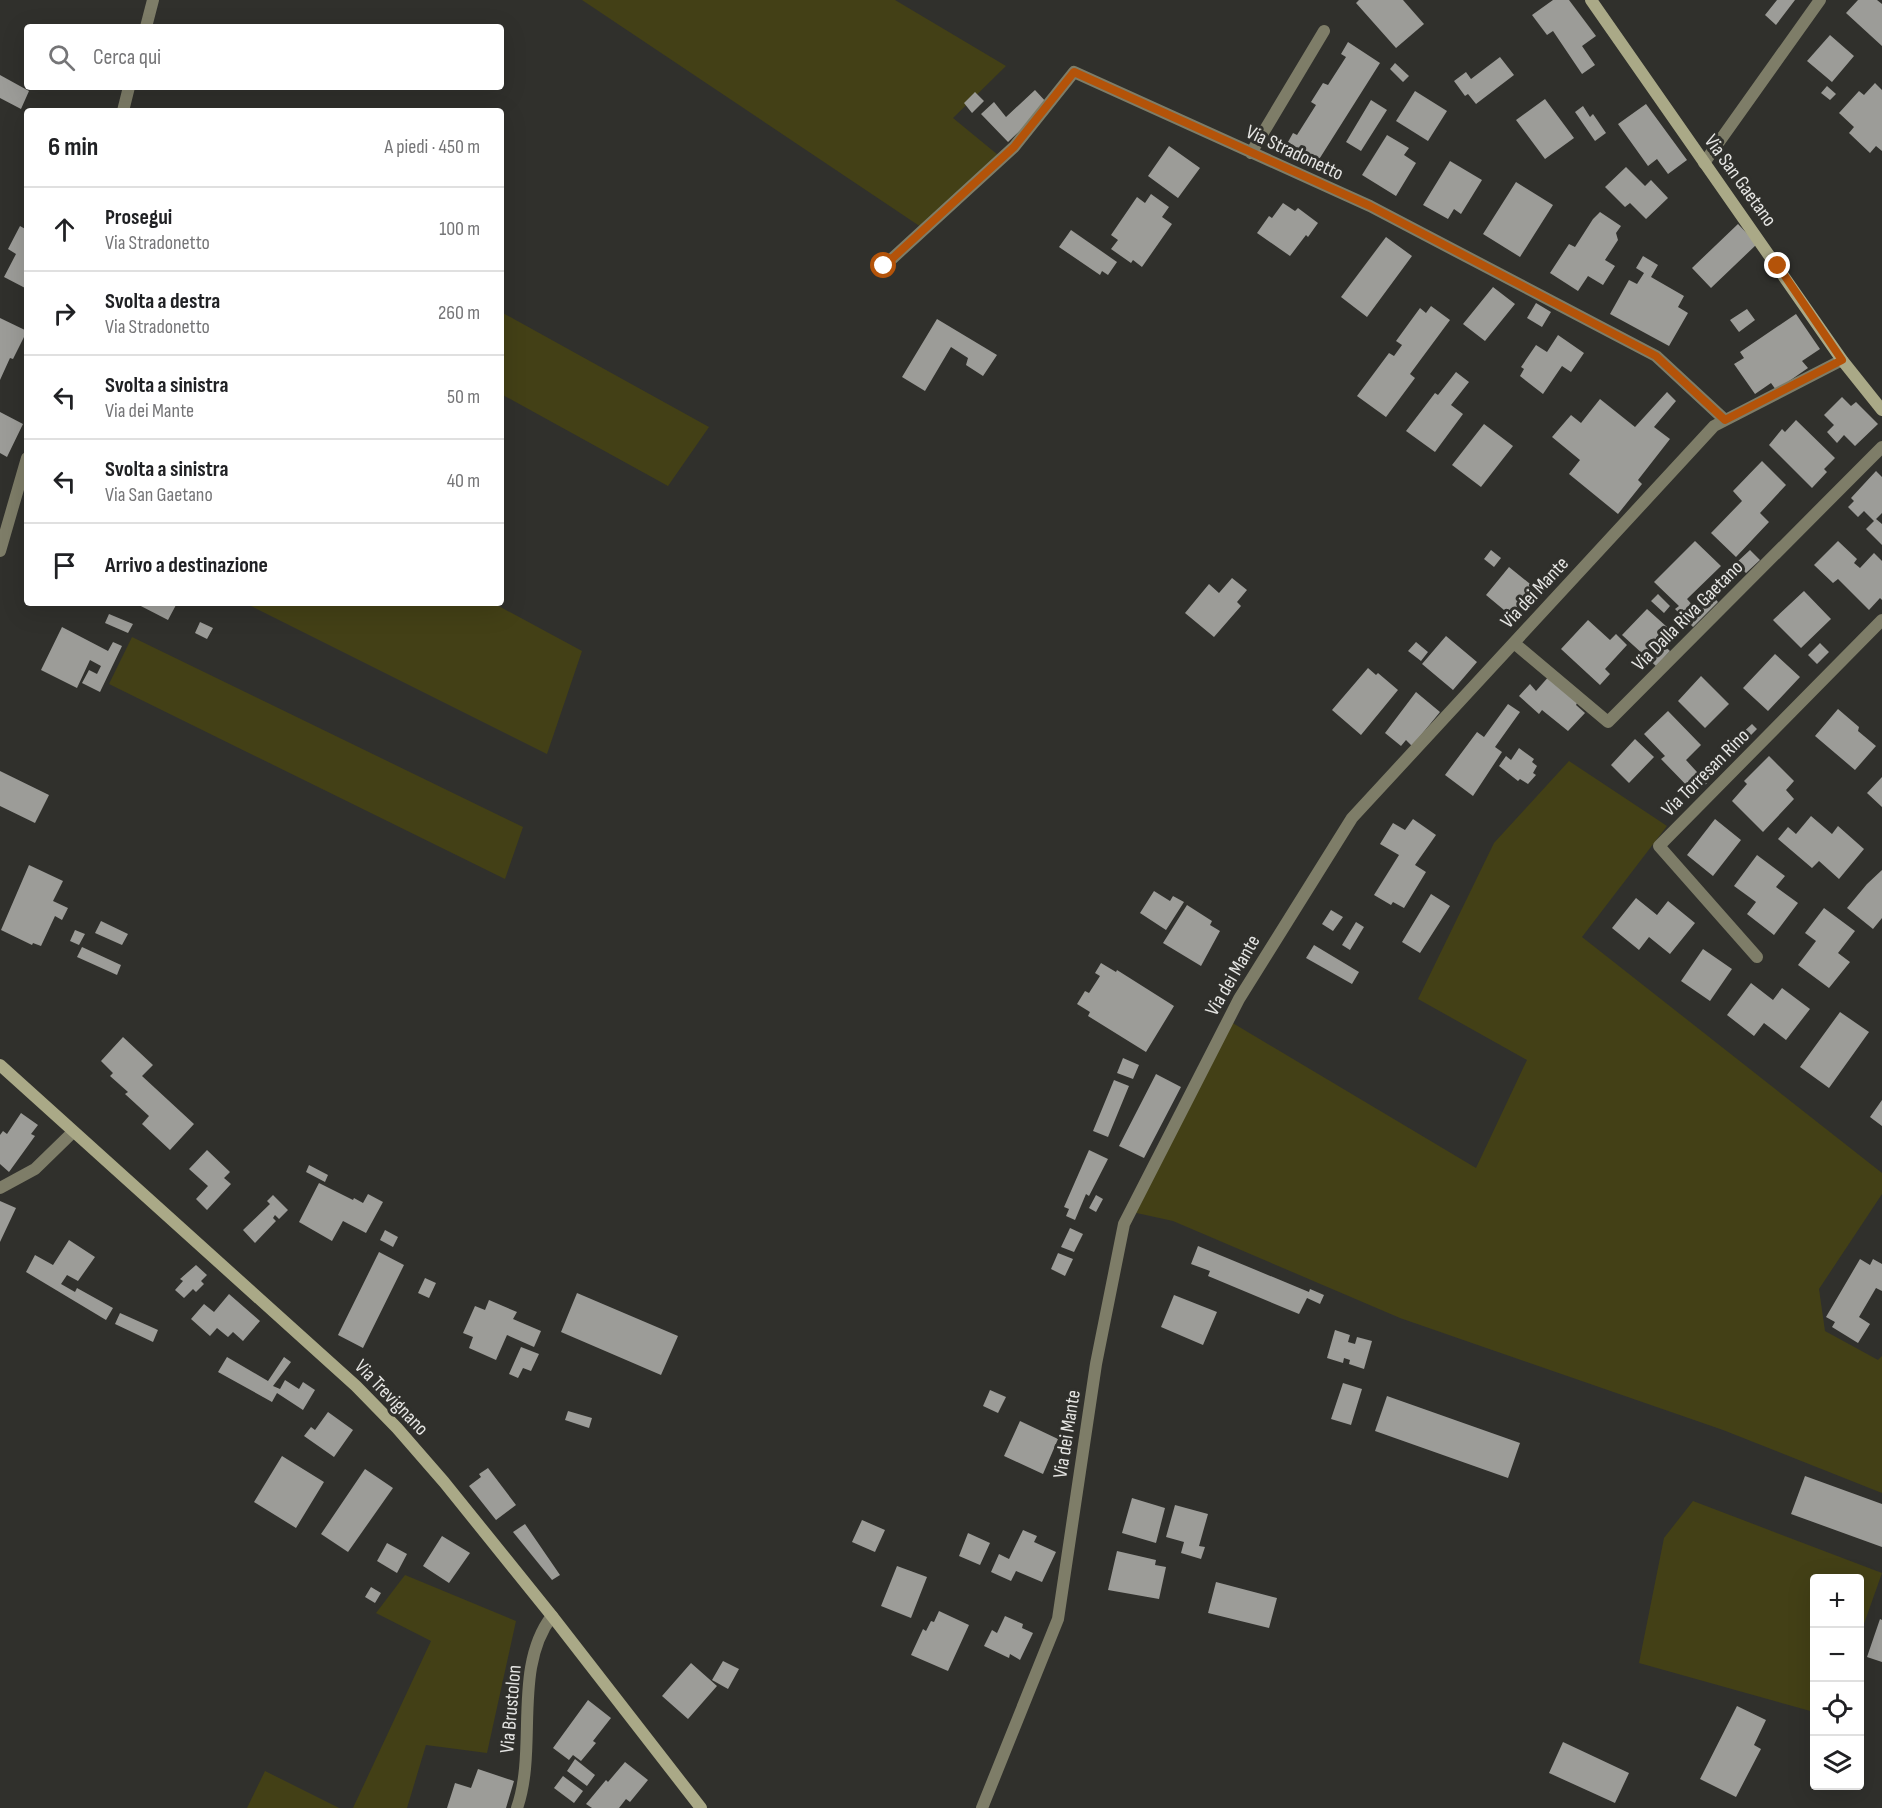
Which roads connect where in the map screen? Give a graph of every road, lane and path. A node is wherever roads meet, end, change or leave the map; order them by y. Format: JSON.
{"nodes":[{"id":1,"x":153,"y":0,"type":"edge"},
{"id":2,"x":1592,"y":0,"type":"edge"},
{"id":3,"x":1820,"y":0,"type":"edge"},
{"id":4,"x":147,"y":24,"type":"edge"},
{"id":5,"x":1324,"y":31,"type":"dead end"},
{"id":6,"x":128,"y":90,"type":"edge"},
{"id":7,"x":124,"y":108,"type":"edge"},
{"id":8,"x":1251,"y":153,"type":"junction"},
{"id":9,"x":1704,"y":163,"type":"junction"},
{"id":10,"x":884,"y":266,"type":"dead end"},
{"id":11,"x":1842,"y":360,"type":"junction"},
{"id":12,"x":1882,"y":410,"type":"edge"},
{"id":13,"x":1725,"y":420,"type":"junction"},
{"id":14,"x":1882,"y":447,"type":"edge"},
{"id":15,"x":24,"y":468,"type":"edge"},
{"id":16,"x":0,"y":551,"type":"edge"},
{"id":17,"x":1882,"y":620,"type":"edge"},
{"id":18,"x":1514,"y":643,"type":"junction"},
{"id":19,"x":1756,"y":957,"type":"dead end"},
{"id":20,"x":0,"y":1065,"type":"edge"},
{"id":21,"x":73,"y":1132,"type":"junction"},
{"id":22,"x":0,"y":1188,"type":"edge"},
{"id":23,"x":552,"y":1616,"type":"junction"},
{"id":24,"x":517,"y":1808,"type":"edge"},
{"id":25,"x":701,"y":1808,"type":"edge"},
{"id":26,"x":982,"y":1808,"type":"edge"}],
"edges":[{"from":1,"to":4,"type":"street"},
{"from":2,"to":9,"type":"main road","name":"Via San Gaetano"},
{"from":3,"to":9,"type":"street"},
{"from":5,"to":8,"type":"street"},
{"from":6,"to":7,"type":"street"},
{"from":8,"to":10,"type":"street","name":"Via Stradonetto"},
{"from":8,"to":13,"type":"street","name":"Via Stradonetto"},
{"from":9,"to":11,"type":"main road","name":"Via San Gaetano"},
{"from":11,"to":12,"type":"main road","name":"Via San Gaetano"},
{"from":11,"to":13,"type":"street","name":"Via dei Mante"},
{"from":13,"to":18,"type":"street","name":"Via dei Mante"},
{"from":14,"to":18,"type":"street","name":"Via Dalla Riva Gaetano"},
{"from":15,"to":16,"type":"street"},
{"from":17,"to":19,"type":"street","name":"Via Torresan Rino"},
{"from":18,"to":26,"type":"street","name":"Via dei Mante"},
{"from":20,"to":21,"type":"main road","name":"Via Trevignano"},
{"from":21,"to":22,"type":"street"},
{"from":21,"to":23,"type":"main road","name":"Via Trevignano"},
{"from":23,"to":24,"type":"street","name":"Via Brustolon"},
{"from":23,"to":25,"type":"main road","name":"Via Trevignano"}]}
